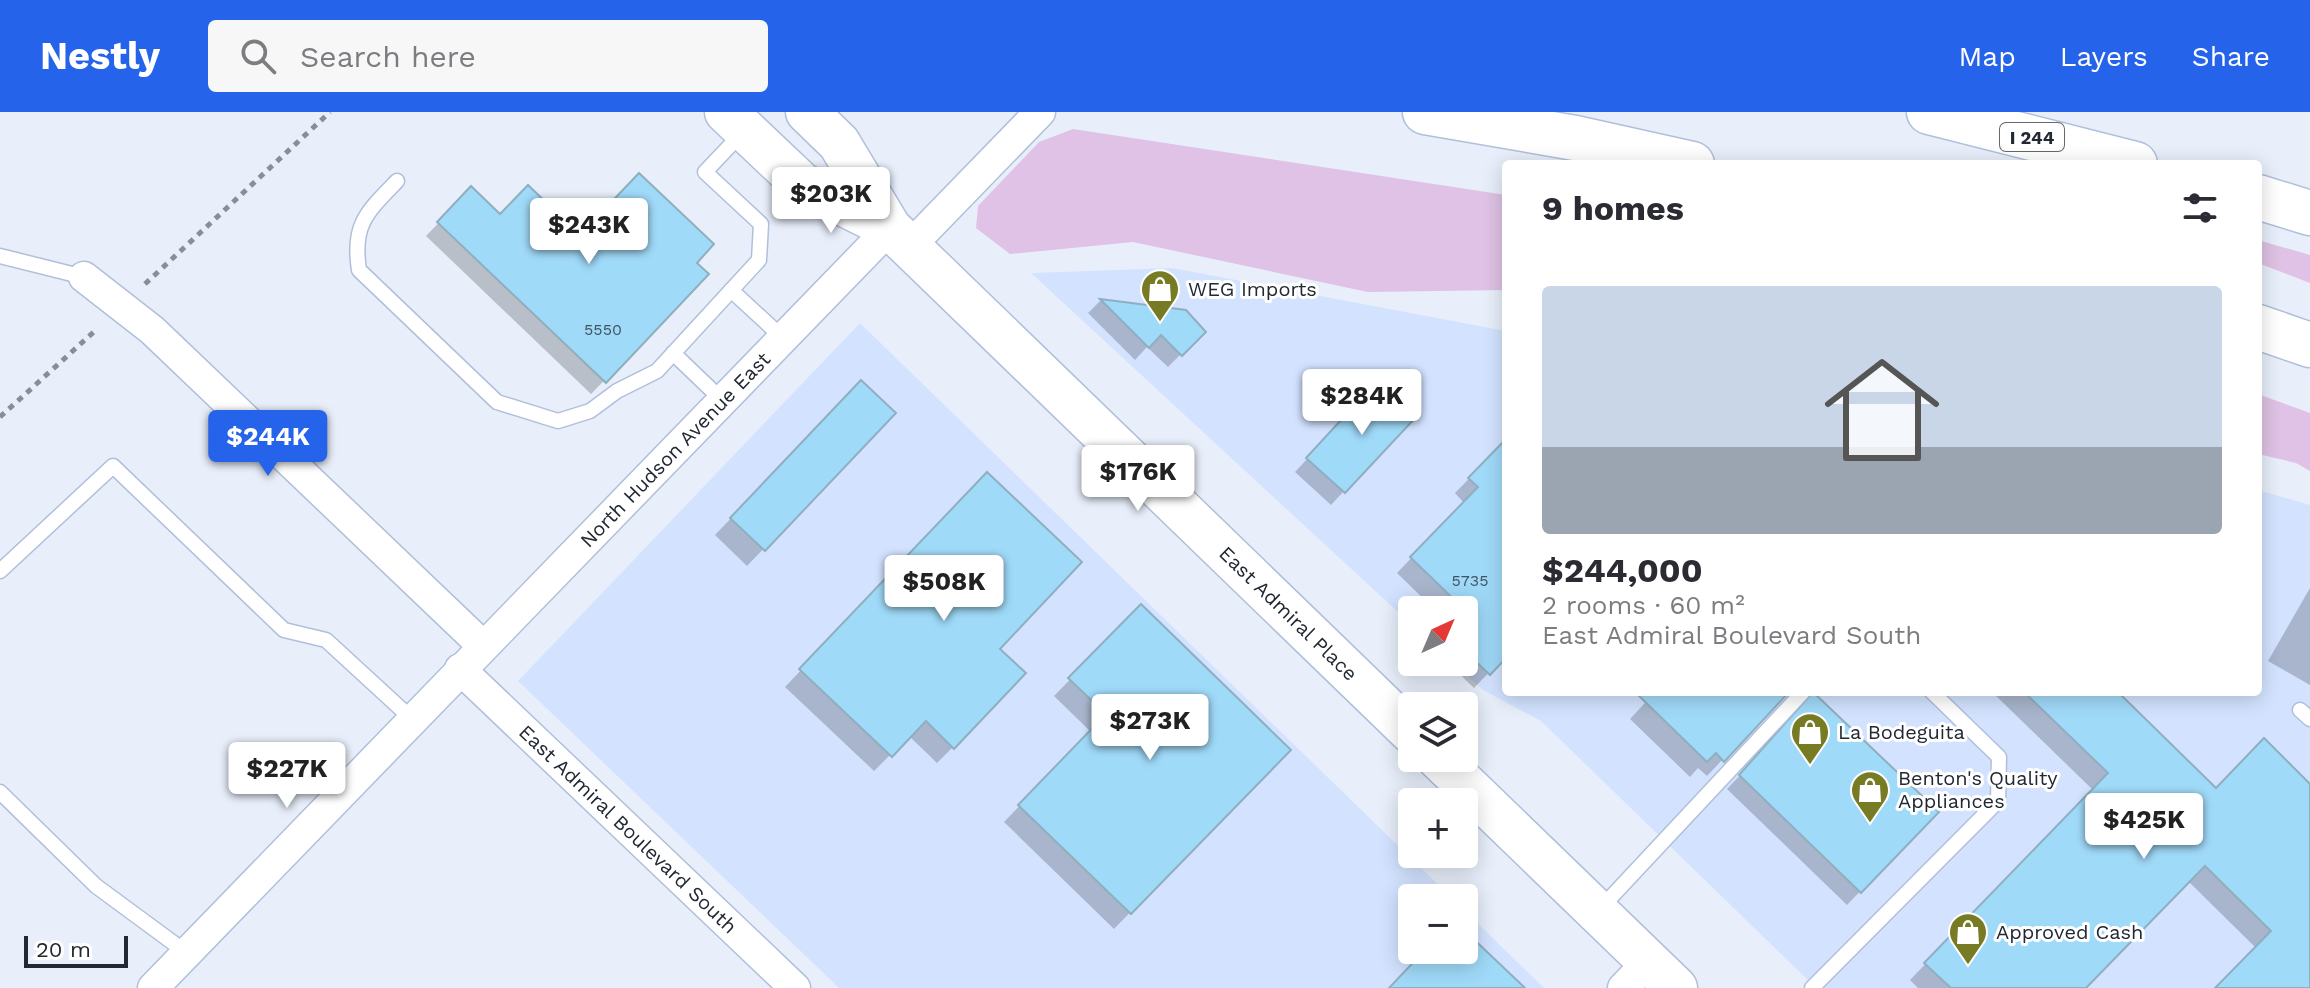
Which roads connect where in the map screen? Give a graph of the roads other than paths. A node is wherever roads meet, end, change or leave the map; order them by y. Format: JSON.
{"nodes":[{"id":1,"x":807,"y":112,"type":"edge"},
{"id":2,"x":1040,"y":112,"type":"edge"},
{"id":3,"x":1425,"y":112,"type":"edge"},
{"id":4,"x":1929,"y":112,"type":"edge"},
{"id":5,"x":736,"y":121,"type":"edge"},
{"id":6,"x":1674,"y":160,"type":"edge"},
{"id":7,"x":2119,"y":160,"type":"edge"},
{"id":8,"x":397,"y":181,"type":"dead end"},
{"id":9,"x":2262,"y":198,"type":"edge"},
{"id":10,"x":2310,"y":213,"type":"edge"},
{"id":11,"x":900,"y":238,"type":"junction"},
{"id":12,"x":0,"y":256,"type":"edge"},
{"id":13,"x":84,"y":277,"type":"joint"},
{"id":14,"x":731,"y":290,"type":"junction"},
{"id":15,"x":2262,"y":328,"type":"edge"},
{"id":16,"x":783,"y":338,"type":"junction"},
{"id":17,"x":2310,"y":345,"type":"edge"},
{"id":18,"x":673,"y":353,"type":"junction"},
{"id":19,"x":722,"y":400,"type":"junction"},
{"id":20,"x":0,"y":571,"type":"edge"},
{"id":21,"x":483,"y":646,"type":"junction"},
{"id":22,"x":460,"y":669,"type":"junction"},
{"id":23,"x":1799,"y":696,"type":"edge"},
{"id":24,"x":1936,"y":696,"type":"edge"},
{"id":25,"x":412,"y":719,"type":"junction"},
{"id":26,"x":1398,"y":719,"type":"edge"},
{"id":27,"x":1452,"y":772,"type":"edge"},
{"id":28,"x":0,"y":792,"type":"edge"},
{"id":29,"x":1597,"y":912,"type":"junction"},
{"id":30,"x":187,"y":953,"type":"junction"},
{"id":31,"x":1649,"y":979,"type":"edge"},
{"id":32,"x":153,"y":988,"type":"edge"},
{"id":33,"x":795,"y":988,"type":"edge"},
{"id":34,"x":1812,"y":988,"type":"edge"}],
"edges":[{"from":1,"to":11,"type":"main road"},
{"from":2,"to":11,"type":"street","name":"North Hudson Avenue East"},
{"from":3,"to":6,"type":"highway"},
{"from":4,"to":7,"type":"highway","number":"I 244"},
{"from":5,"to":11,"type":"main road"},
{"from":5,"to":14,"type":"lane"},
{"from":8,"to":18,"type":"lane"},
{"from":9,"to":10,"type":"highway"},
{"from":11,"to":16,"type":"street","name":"North Hudson Avenue East"},
{"from":11,"to":26,"type":"main road","name":"East Admiral Place"},
{"from":12,"to":13,"type":"lane"},
{"from":13,"to":21,"type":"street"},
{"from":14,"to":16,"type":"lane"},
{"from":14,"to":18,"type":"lane"},
{"from":15,"to":17,"type":"highway"},
{"from":16,"to":19,"type":"street","name":"North Hudson Avenue East"},
{"from":18,"to":19,"type":"lane"},
{"from":19,"to":21,"type":"street","name":"North Hudson Avenue East"},
{"from":20,"to":25,"type":"lane"},
{"from":21,"to":22,"type":"street","name":"North Hudson Avenue East"},
{"from":22,"to":25,"type":"street","name":"North Hudson Avenue East"},
{"from":22,"to":33,"type":"street","name":"East Admiral Boulevard South"},
{"from":23,"to":29,"type":"lane"},
{"from":24,"to":34,"type":"lane"},
{"from":25,"to":30,"type":"street","name":"North Hudson Avenue East"},
{"from":27,"to":29,"type":"main road"},
{"from":28,"to":30,"type":"lane"},
{"from":29,"to":31,"type":"main road"},
{"from":30,"to":32,"type":"street","name":"North Hudson Avenue East"}]}
